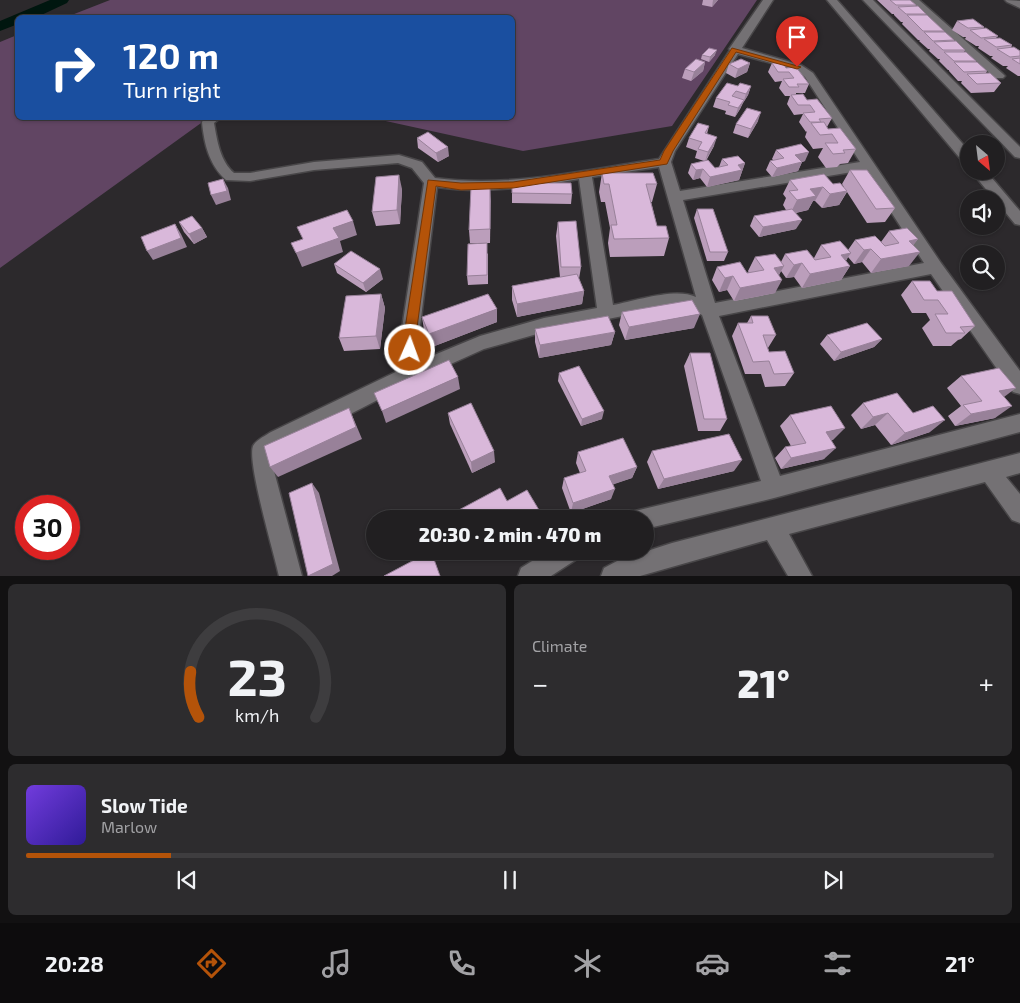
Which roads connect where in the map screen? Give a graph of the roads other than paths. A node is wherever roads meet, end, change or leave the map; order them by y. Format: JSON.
{"nodes":[{"id":1,"x":768,"y":0,"type":"edge"},
{"id":2,"x":832,"y":0,"type":"edge"},
{"id":3,"x":868,"y":0,"type":"edge"},
{"id":4,"x":913,"y":0,"type":"edge"},
{"id":5,"x":1010,"y":0,"type":"edge"},
{"id":6,"x":1020,"y":5,"type":"edge"},
{"id":7,"x":734,"y":49,"type":"junction"},
{"id":8,"x":1000,"y":76,"type":"dead end"},
{"id":9,"x":211,"y":120,"type":"edge"},
{"id":10,"x":960,"y":149,"type":"edge"},
{"id":11,"x":1020,"y":154,"type":"edge"},
{"id":12,"x":664,"y":162,"type":"junction"},
{"id":13,"x":868,"y":166,"type":"junction"},
{"id":14,"x":585,"y":174,"type":"junction"},
{"id":15,"x":986,"y":180,"type":"edge"},
{"id":16,"x":431,"y":182,"type":"junction"},
{"id":17,"x":674,"y":197,"type":"junction"},
{"id":18,"x":1020,"y":220,"type":"edge"},
{"id":19,"x":935,"y":267,"type":"junction"},
{"id":20,"x":709,"y":311,"type":"junction"},
{"id":21,"x":606,"y":313,"type":"junction"},
{"id":22,"x":416,"y":371,"type":"junction"},
{"id":23,"x":1020,"y":386,"type":"edge"},
{"id":24,"x":1020,"y":423,"type":"edge"},
{"id":25,"x":1020,"y":463,"type":"edge"},
{"id":26,"x":989,"y":471,"type":"junction"},
{"id":27,"x":774,"y":488,"type":"junction"},
{"id":28,"x":1020,"y":512,"type":"edge"},
{"id":29,"x":654,"y":516,"type":"edge"},
{"id":30,"x":772,"y":528,"type":"junction"},
{"id":31,"x":555,"y":560,"type":"edge"},
{"id":32,"x":291,"y":576,"type":"edge"},
{"id":33,"x":529,"y":576,"type":"edge"},
{"id":34,"x":612,"y":576,"type":"edge"},
{"id":35,"x":801,"y":576,"type":"edge"}],
"edges":[{"from":1,"to":7,"type":"street"},
{"from":2,"to":10,"type":"street"},
{"from":3,"to":11,"type":"street"},
{"from":4,"to":8,"type":"street"},
{"from":5,"to":6,"type":"street"},
{"from":7,"to":12,"type":"street"},
{"from":7,"to":13,"type":"street"},
{"from":9,"to":16,"type":"street"},
{"from":12,"to":14,"type":"street"},
{"from":12,"to":17,"type":"street"},
{"from":13,"to":17,"type":"street"},
{"from":13,"to":19,"type":"street"},
{"from":14,"to":16,"type":"street"},
{"from":14,"to":21,"type":"street"},
{"from":15,"to":18,"type":"street"},
{"from":16,"to":22,"type":"street"},
{"from":17,"to":20,"type":"street"},
{"from":19,"to":20,"type":"street"},
{"from":19,"to":23,"type":"street"},
{"from":20,"to":21,"type":"street"},
{"from":20,"to":27,"type":"street"},
{"from":21,"to":22,"type":"street"},
{"from":22,"to":32,"type":"street"},
{"from":24,"to":27,"type":"street"},
{"from":25,"to":26,"type":"street"},
{"from":26,"to":28,"type":"street"},
{"from":26,"to":30,"type":"street"},
{"from":27,"to":29,"type":"street"},
{"from":30,"to":34,"type":"street"},
{"from":30,"to":35,"type":"street"},
{"from":31,"to":33,"type":"street"}]}
